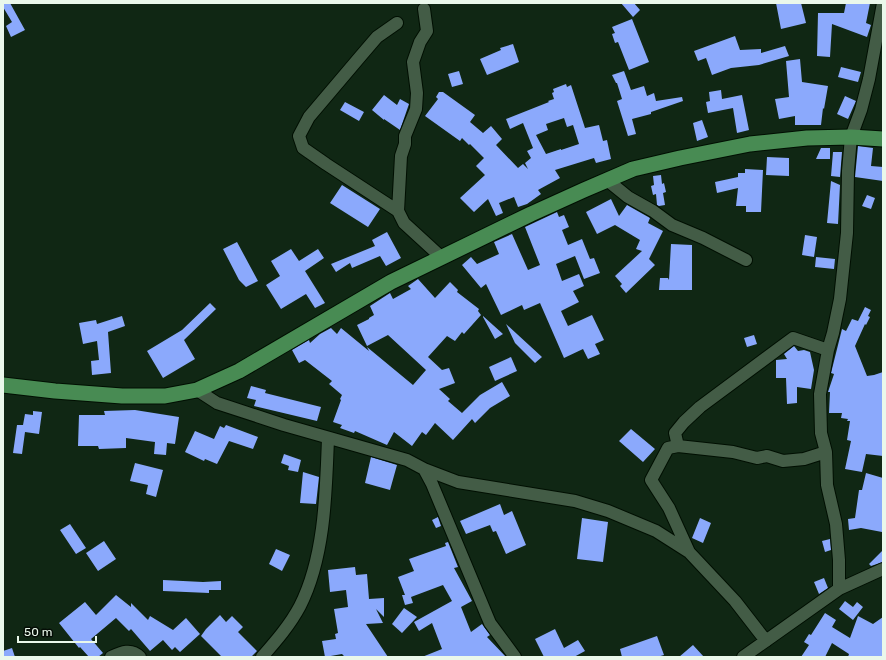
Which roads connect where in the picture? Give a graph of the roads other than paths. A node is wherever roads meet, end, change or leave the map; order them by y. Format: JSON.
{"nodes":[{"id":1,"x":883,"y":3,"type":"edge"},
{"id":2,"x":424,"y":9,"type":"dead end"},
{"id":3,"x":397,"y":23,"type":"dead end"},
{"id":4,"x":851,"y":137,"type":"junction"},
{"id":5,"x":883,"y":139,"type":"edge"},
{"id":6,"x":606,"y":180,"type":"junction"},
{"id":7,"x":398,"y":211,"type":"junction"},
{"id":8,"x":441,"y":257,"type":"junction"},
{"id":9,"x":746,"y":260,"type":"dead end"},
{"id":10,"x":828,"y":350,"type":"junction"},
{"id":11,"x":3,"y":385,"type":"edge"},
{"id":12,"x":197,"y":390,"type":"junction"},
{"id":13,"x":328,"y":438,"type":"junction"},
{"id":14,"x":678,"y":446,"type":"junction"},
{"id":15,"x":826,"y":452,"type":"junction"},
{"id":16,"x":424,"y":469,"type":"junction"},
{"id":17,"x":689,"y":552,"type":"junction"},
{"id":18,"x":883,"y":569,"type":"edge"},
{"id":19,"x":839,"y":589,"type":"junction"},
{"id":20,"x":766,"y":641,"type":"junction"},
{"id":21,"x":112,"y":657,"type":"edge"},
{"id":22,"x":140,"y":657,"type":"edge"},
{"id":23,"x":262,"y":657,"type":"edge"},
{"id":24,"x":515,"y":657,"type":"edge"},
{"id":25,"x":743,"y":657,"type":"edge"}],
"edges":[{"from":1,"to":4,"type":"street"},
{"from":2,"to":7,"type":"street"},
{"from":3,"to":7,"type":"street"},
{"from":4,"to":5,"type":"main road"},
{"from":4,"to":6,"type":"main road"},
{"from":4,"to":10,"type":"street"},
{"from":6,"to":8,"type":"main road"},
{"from":6,"to":9,"type":"street"},
{"from":7,"to":8,"type":"street"},
{"from":8,"to":12,"type":"main road"},
{"from":10,"to":14,"type":"street"},
{"from":10,"to":15,"type":"street"},
{"from":11,"to":12,"type":"main road"},
{"from":12,"to":13,"type":"street"},
{"from":13,"to":16,"type":"street"},
{"from":13,"to":23,"type":"street"},
{"from":14,"to":15,"type":"street"},
{"from":14,"to":17,"type":"street"},
{"from":15,"to":19,"type":"street"},
{"from":16,"to":17,"type":"street"},
{"from":16,"to":24,"type":"street"},
{"from":17,"to":20,"type":"street"},
{"from":18,"to":19,"type":"street"},
{"from":19,"to":20,"type":"street"},
{"from":20,"to":25,"type":"street"},
{"from":21,"to":22,"type":"street"}]}
